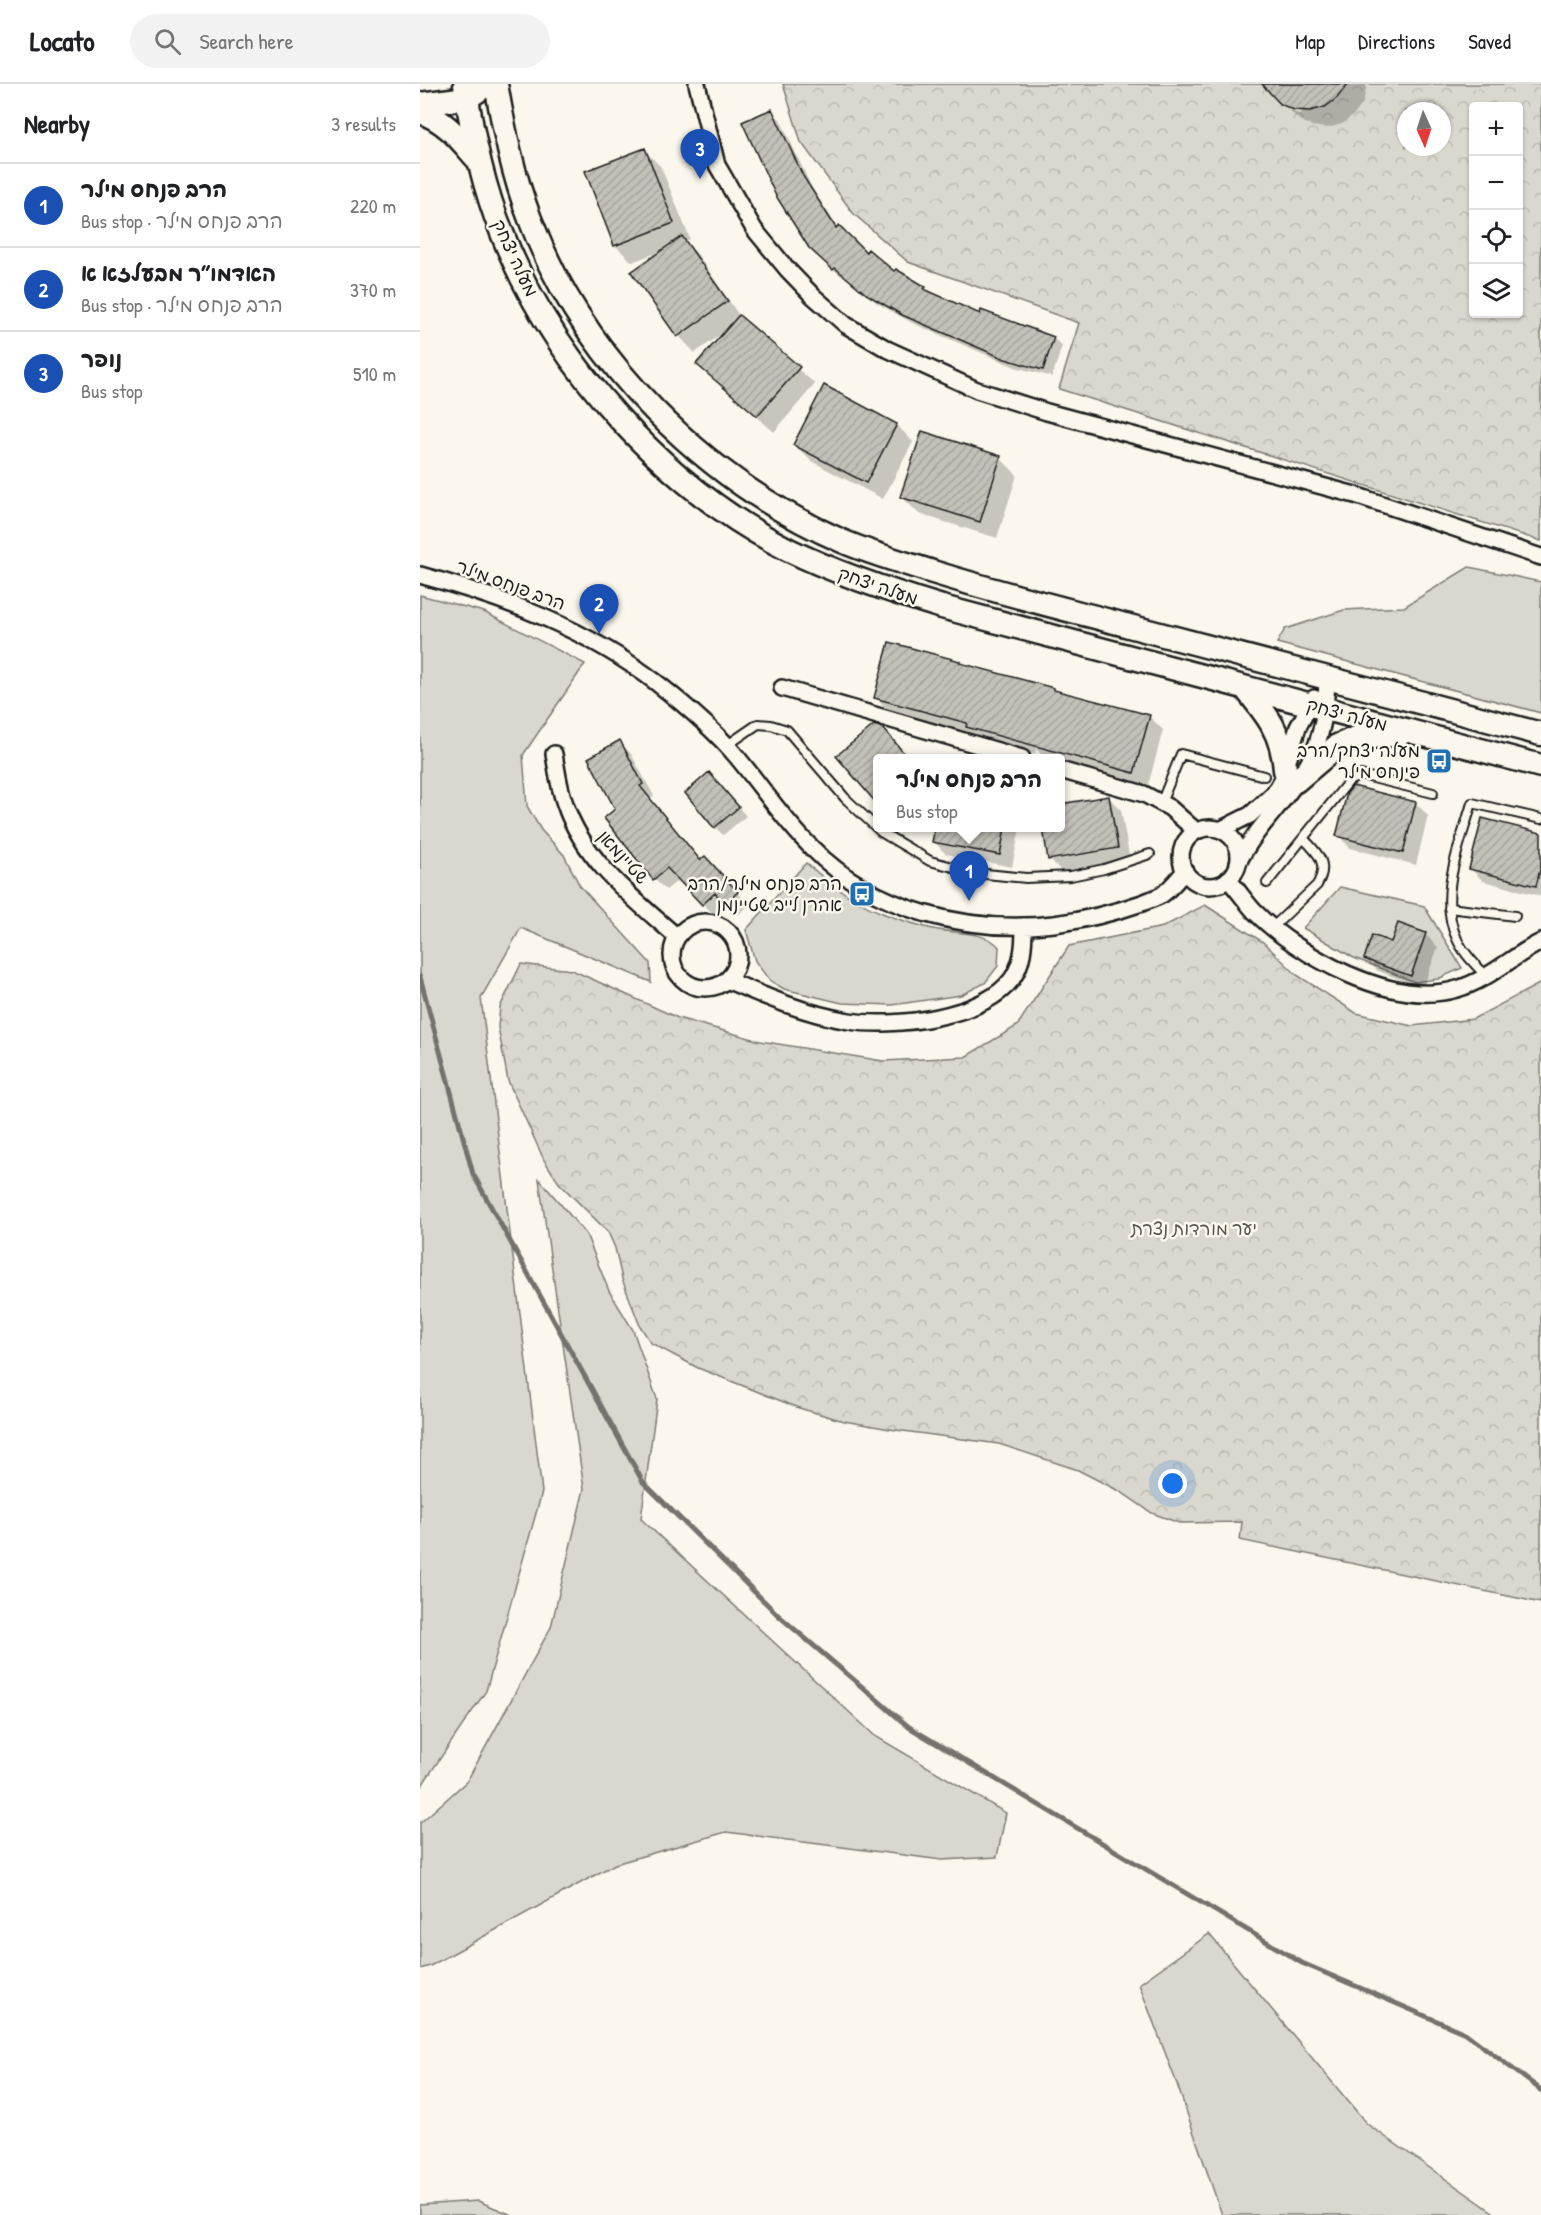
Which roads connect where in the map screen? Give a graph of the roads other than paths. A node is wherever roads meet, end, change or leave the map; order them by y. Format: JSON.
{"nodes":[{"id":1,"x":488,"y":84,"type":"edge"},
{"id":2,"x":496,"y":84,"type":"edge"},
{"id":3,"x":697,"y":84,"type":"edge"},
{"id":4,"x":466,"y":91,"type":"edge"},
{"id":5,"x":420,"y":104,"type":"edge"},
{"id":6,"x":420,"y":112,"type":"edge"},
{"id":7,"x":479,"y":161,"type":"junction"},
{"id":8,"x":1541,"y":557,"type":"edge"},
{"id":9,"x":420,"y":575,"type":"edge"},
{"id":10,"x":1327,"y":678,"type":"junction"},
{"id":11,"x":782,"y":688,"type":"dead end"},
{"id":12,"x":1245,"y":688,"type":"junction"},
{"id":13,"x":1318,"y":708,"type":"junction"},
{"id":14,"x":1413,"y":732,"type":"junction"},
{"id":15,"x":1541,"y":734,"type":"edge"},
{"id":16,"x":726,"y":746,"type":"junction"},
{"id":17,"x":554,"y":754,"type":"dead end"},
{"id":18,"x":1005,"y":754,"type":"edge"},
{"id":19,"x":1541,"y":766,"type":"edge"},
{"id":20,"x":1065,"y":771,"type":"edge"},
{"id":21,"x":1282,"y":776,"type":"junction"},
{"id":22,"x":1433,"y":793,"type":"dead end"},
{"id":23,"x":1161,"y":803,"type":"junction"},
{"id":24,"x":1541,"y":819,"type":"edge"},
{"id":25,"x":873,"y":824,"type":"edge"},
{"id":26,"x":1220,"y":830,"type":"junction"},
{"id":27,"x":1196,"y":831,"type":"junction"},
{"id":28,"x":881,"y":832,"type":"edge"},
{"id":29,"x":1304,"y":839,"type":"junction"},
{"id":30,"x":1150,"y":854,"type":"dead end"},
{"id":31,"x":1238,"y":863,"type":"junction"},
{"id":32,"x":1185,"y":871,"type":"junction"},
{"id":33,"x":1228,"y":879,"type":"junction"},
{"id":34,"x":1267,"y":883,"type":"dead end"},
{"id":35,"x":1449,"y":908,"type":"junction"},
{"id":36,"x":1515,"y":916,"type":"dead end"},
{"id":37,"x":1024,"y":926,"type":"junction"},
{"id":38,"x":1273,"y":927,"type":"junction"},
{"id":39,"x":677,"y":937,"type":"junction"},
{"id":40,"x":1539,"y":942,"type":"edge"},
{"id":41,"x":1486,"y":976,"type":"junction"},
{"id":42,"x":727,"y":980,"type":"junction"}],
"edges":[{"from":1,"to":4,"type":"street"},
{"from":2,"to":10,"type":"street","name":"מעלה יצחק"},
{"from":3,"to":8,"type":"street"},
{"from":4,"to":5,"type":"street"},
{"from":4,"to":7,"type":"street","name":"מעלה יצחק"},
{"from":6,"to":7,"type":"street"},
{"from":7,"to":12,"type":"street","name":"מעלה יצחק"},
{"from":9,"to":16,"type":"street","name":"הרב פנחס מילר"},
{"from":10,"to":13,"type":"street"},
{"from":10,"to":15,"type":"street","name":"מעלה יצחק"},
{"from":11,"to":18,"type":"street"},
{"from":12,"to":13,"type":"street","name":"מעלה יצחק"},
{"from":12,"to":21,"type":"street"},
{"from":13,"to":14,"type":"street","name":"מעלה יצחק"},
{"from":13,"to":21,"type":"street"},
{"from":13,"to":21,"type":"street"},
{"from":14,"to":19,"type":"street","name":"מעלה יצחק"},
{"from":14,"to":21,"type":"street"},
{"from":16,"to":25,"type":"lane"},
{"from":16,"to":37,"type":"street","name":"הרב פנחס מילר"},
{"from":17,"to":39,"type":"street","name":"שטיינמאן"},
{"from":20,"to":23,"type":"street"},
{"from":21,"to":23,"type":"lane"},
{"from":21,"to":26,"type":"street"},
{"from":21,"to":31,"type":"street"},
{"from":22,"to":29,"type":"lane"},
{"from":23,"to":27,"type":"street"},
{"from":24,"to":35,"type":"lane"},
{"from":26,"to":27,"type":"street"},
{"from":26,"to":31,"type":"street"},
{"from":27,"to":32,"type":"street"},
{"from":28,"to":30,"type":"lane"},
{"from":29,"to":34,"type":"lane"},
{"from":29,"to":38,"type":"lane"},
{"from":31,"to":33,"type":"street"},
{"from":32,"to":33,"type":"street"},
{"from":32,"to":37,"type":"street","name":"הרב פנחס מילר"},
{"from":33,"to":38,"type":"street"},
{"from":35,"to":36,"type":"lane"},
{"from":35,"to":41,"type":"lane"},
{"from":37,"to":42,"type":"street"},
{"from":38,"to":41,"type":"street"},
{"from":39,"to":42,"type":"street"},
{"from":39,"to":42,"type":"street"},
{"from":40,"to":41,"type":"street"}]}
